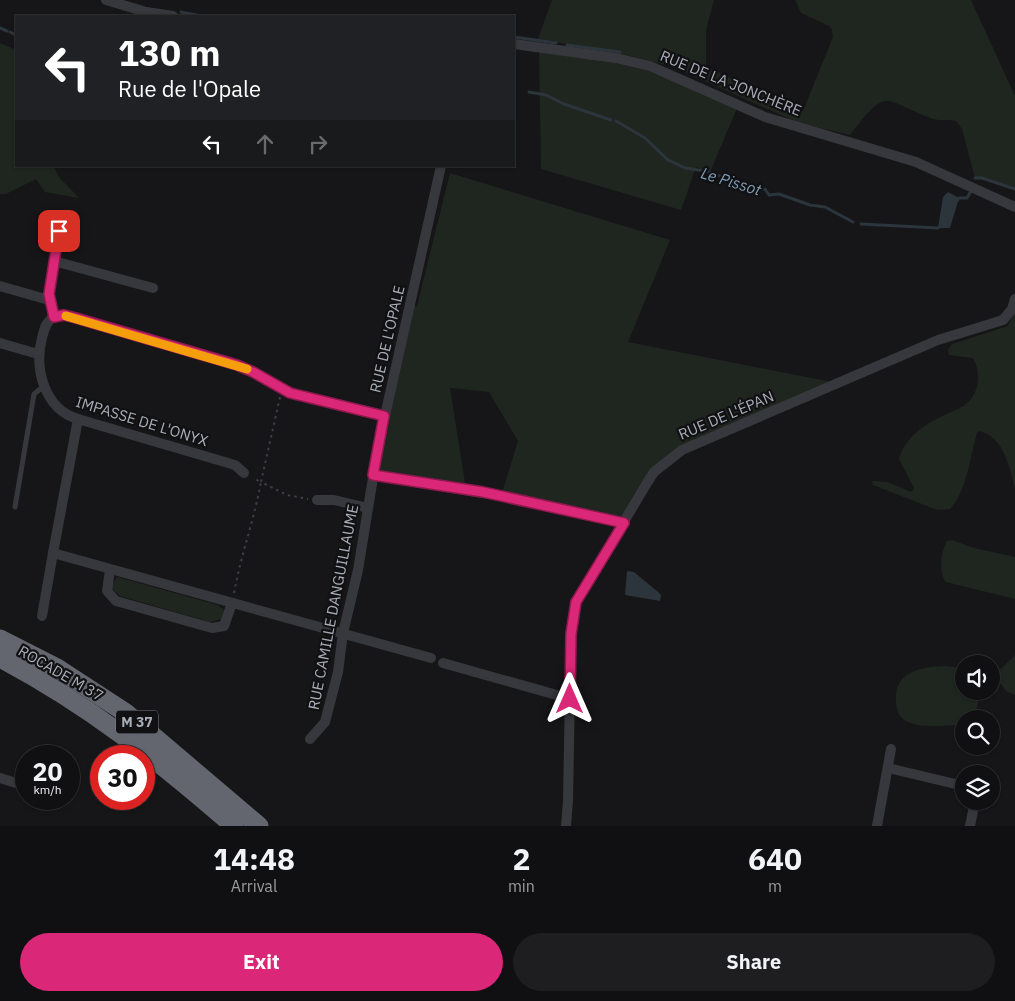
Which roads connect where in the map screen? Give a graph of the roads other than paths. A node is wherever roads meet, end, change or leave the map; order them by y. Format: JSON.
{"nodes":[{"id":1,"x":106,"y":0,"type":"edge"},
{"id":2,"x":166,"y":15,"type":"edge"},
{"id":3,"x":515,"y":44,"type":"edge"},
{"id":4,"x":441,"y":167,"type":"edge"},
{"id":5,"x":1015,"y":207,"type":"edge"},
{"id":6,"x":62,"y":216,"type":"dead end"},
{"id":7,"x":54,"y":261,"type":"junction"},
{"id":8,"x":0,"y":286,"type":"edge"},
{"id":9,"x":153,"y":288,"type":"dead end"},
{"id":10,"x":1015,"y":299,"type":"edge"},
{"id":11,"x":49,"y":300,"type":"junction"},
{"id":12,"x":54,"y":317,"type":"junction"},
{"id":13,"x":0,"y":343,"type":"edge"},
{"id":14,"x":38,"y":354,"type":"junction"},
{"id":15,"x":45,"y":386,"type":"junction"},
{"id":16,"x":384,"y":416,"type":"junction"},
{"id":17,"x":78,"y":419,"type":"junction"},
{"id":18,"x":244,"y":473,"type":"dead end"},
{"id":19,"x":373,"y":475,"type":"junction"},
{"id":20,"x":317,"y":500,"type":"road end"},
{"id":21,"x":16,"y":507,"type":"dead end"},
{"id":22,"x":368,"y":508,"type":"junction"},
{"id":23,"x":624,"y":523,"type":"junction"},
{"id":24,"x":53,"y":553,"type":"junction"},
{"id":25,"x":110,"y":570,"type":"junction"},
{"id":26,"x":232,"y":603,"type":"junction"},
{"id":27,"x":42,"y":616,"type":"dead end"},
{"id":28,"x":343,"y":633,"type":"junction"},
{"id":29,"x":0,"y":639,"type":"edge"},
{"id":30,"x":0,"y":658,"type":"edge"},
{"id":31,"x":431,"y":658,"type":"dead end"},
{"id":32,"x":443,"y":662,"type":"dead end"},
{"id":33,"x":570,"y":699,"type":"junction"},
{"id":34,"x":310,"y":739,"type":"dead end"},
{"id":35,"x":892,"y":748,"type":"dead end"},
{"id":36,"x":888,"y":768,"type":"junction"},
{"id":37,"x":0,"y":778,"type":"edge"},
{"id":38,"x":15,"y":783,"type":"edge"},
{"id":39,"x":955,"y":784,"type":"edge"},
{"id":40,"x":973,"y":810,"type":"edge"},
{"id":41,"x":234,"y":826,"type":"edge"},
{"id":42,"x":259,"y":826,"type":"edge"},
{"id":43,"x":566,"y":826,"type":"edge"},
{"id":44,"x":877,"y":826,"type":"edge"},
{"id":45,"x":970,"y":826,"type":"edge"}],
"edges":[{"from":1,"to":2,"type":"street"},
{"from":3,"to":5,"type":"street","name":"RUE DE LA JONCHÈRE"},
{"from":4,"to":16,"type":"street","name":"RUE DE L'OPALE"},
{"from":6,"to":7,"type":"street"},
{"from":7,"to":9,"type":"street"},
{"from":7,"to":11,"type":"street"},
{"from":8,"to":11,"type":"street"},
{"from":10,"to":23,"type":"street","name":"RUE DE L'ÉPAN"},
{"from":11,"to":12,"type":"street"},
{"from":12,"to":14,"type":"street"},
{"from":12,"to":16,"type":"street"},
{"from":13,"to":14,"type":"street"},
{"from":14,"to":15,"type":"street","name":"IMPASSE DE L'ONYX"},
{"from":15,"to":17,"type":"street","name":"IMPASSE DE L'ONYX"},
{"from":15,"to":21,"type":"lane"},
{"from":16,"to":19,"type":"street","name":"RUE DE L'OPALE"},
{"from":17,"to":18,"type":"street","name":"IMPASSE DE L'ONYX"},
{"from":17,"to":24,"type":"street"},
{"from":19,"to":22,"type":"street","name":"RUE CAMILLE DANGUILLAUME"},
{"from":19,"to":23,"type":"street"},
{"from":20,"to":22,"type":"street"},
{"from":22,"to":28,"type":"street","name":"RUE CAMILLE DANGUILLAUME"},
{"from":23,"to":33,"type":"street","name":"RUE DE L'ÉPAN"},
{"from":24,"to":25,"type":"street"},
{"from":24,"to":27,"type":"street"},
{"from":25,"to":26,"type":"street"},
{"from":25,"to":26,"type":"street"},
{"from":26,"to":28,"type":"street"},
{"from":28,"to":31,"type":"street"},
{"from":28,"to":34,"type":"street","name":"RUE CAMILLE DANGUILLAUME"},
{"from":29,"to":42,"type":"highway","name":"ROCADE M 37","number":"M 37"},
{"from":30,"to":41,"type":"highway","name":"ROCADE M 37","number":"M 37"},
{"from":32,"to":33,"type":"street"},
{"from":33,"to":43,"type":"street","name":"RUE DE L'ÉPAN"},
{"from":35,"to":36,"type":"street"},
{"from":36,"to":39,"type":"street"},
{"from":36,"to":44,"type":"street"},
{"from":37,"to":38,"type":"street"},
{"from":40,"to":45,"type":"street"}]}
